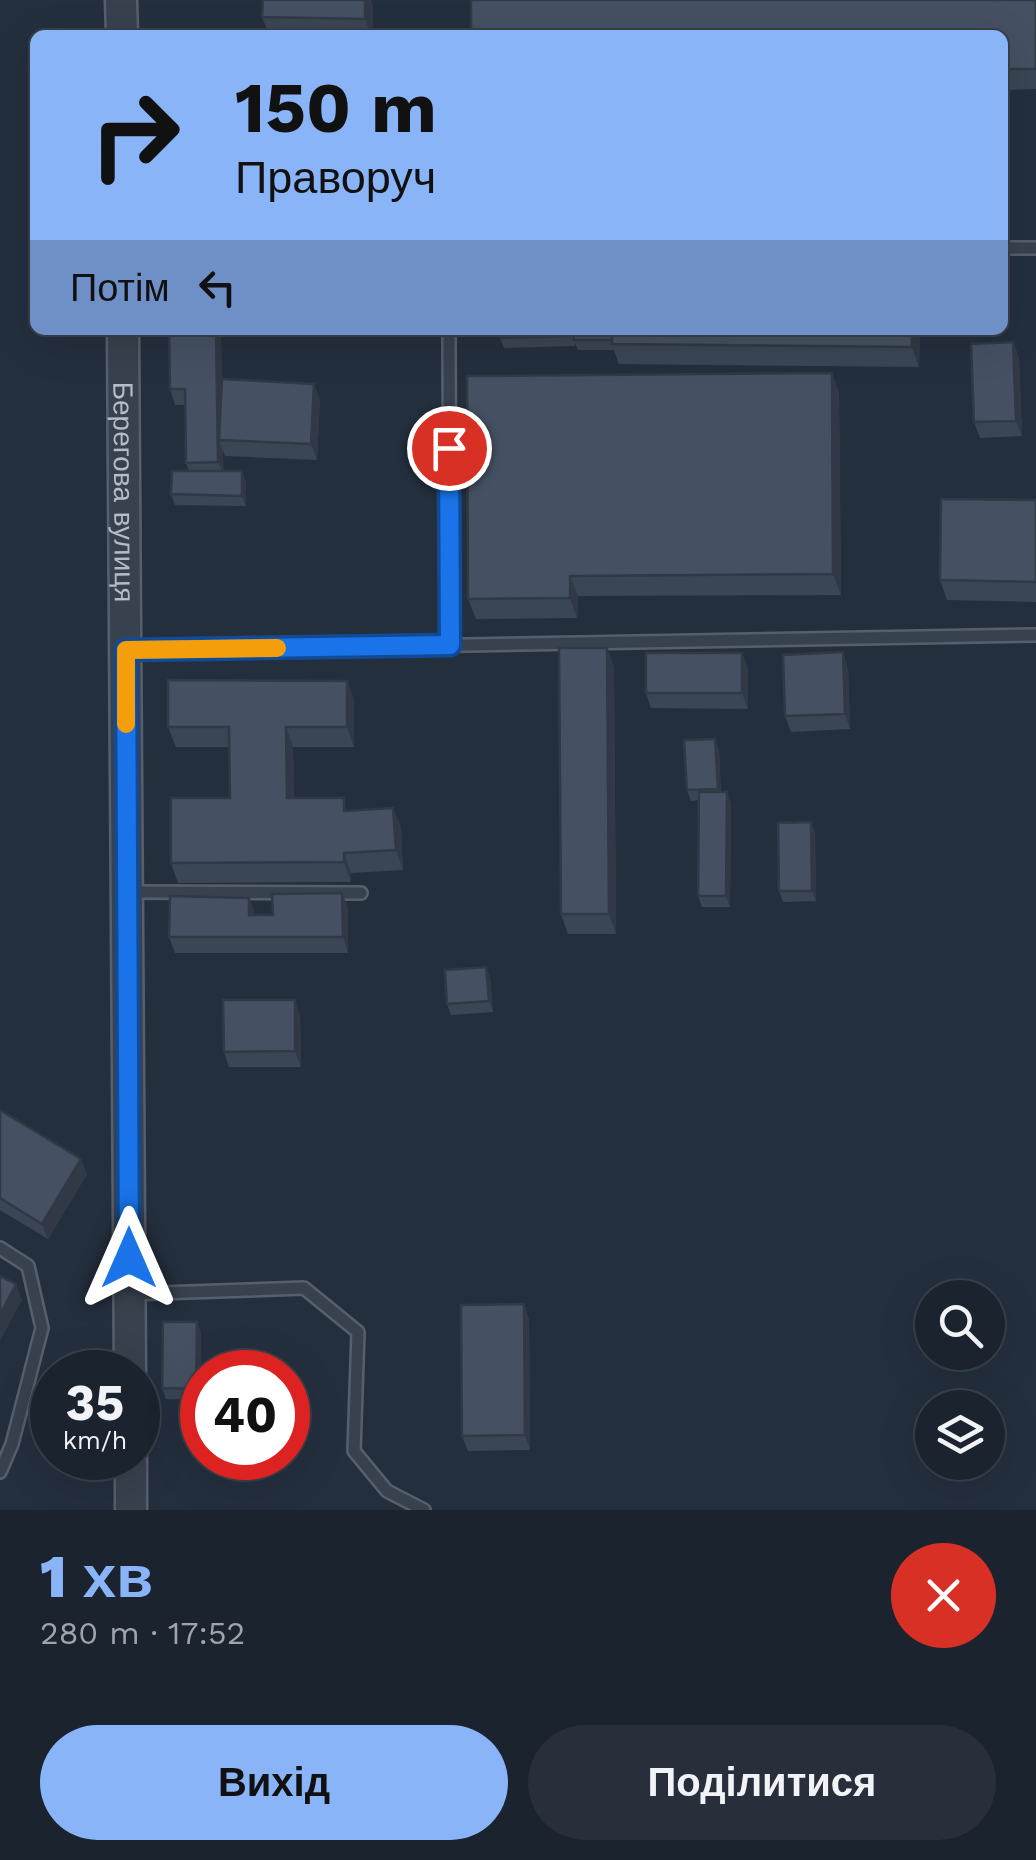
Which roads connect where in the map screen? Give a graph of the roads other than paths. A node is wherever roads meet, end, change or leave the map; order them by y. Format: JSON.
{"nodes":[{"id":1,"x":121,"y":0,"type":"edge"},
{"id":2,"x":122,"y":30,"type":"edge"},
{"id":3,"x":1008,"y":248,"type":"edge"},
{"id":4,"x":1036,"y":248,"type":"edge"},
{"id":5,"x":123,"y":335,"type":"edge"},
{"id":6,"x":449,"y":335,"type":"edge"},
{"id":7,"x":1036,"y":636,"type":"edge"},
{"id":8,"x":450,"y":645,"type":"junction"},
{"id":9,"x":126,"y":650,"type":"junction"},
{"id":10,"x":127,"y":892,"type":"junction"},
{"id":11,"x":361,"y":893,"type":"dead end"},
{"id":12,"x":0,"y":1248,"type":"edge"},
{"id":13,"x":130,"y":1294,"type":"junction"},
{"id":14,"x":130,"y":1350,"type":"edge"},
{"id":15,"x":0,"y":1472,"type":"edge"},
{"id":16,"x":131,"y":1480,"type":"edge"},
{"id":17,"x":131,"y":1510,"type":"edge"},
{"id":18,"x":424,"y":1510,"type":"edge"}],
"edges":[{"from":1,"to":2,"type":"street"},
{"from":3,"to":4,"type":"lane"},
{"from":5,"to":9,"type":"street","name":"Берегова вулиця"},
{"from":6,"to":8,"type":"lane"},
{"from":7,"to":8,"type":"lane"},
{"from":8,"to":9,"type":"lane"},
{"from":9,"to":10,"type":"street","name":"Берегова вулиця"},
{"from":10,"to":11,"type":"lane"},
{"from":10,"to":13,"type":"street","name":"Берегова вулиця"},
{"from":12,"to":15,"type":"lane"},
{"from":13,"to":14,"type":"street","name":"Берегова вулиця"},
{"from":13,"to":18,"type":"lane"},
{"from":16,"to":17,"type":"street"}]}
